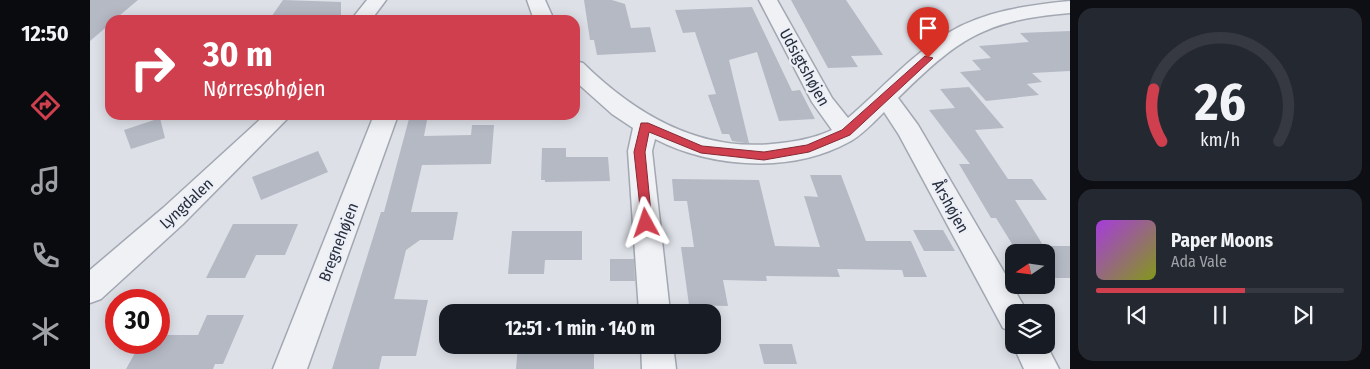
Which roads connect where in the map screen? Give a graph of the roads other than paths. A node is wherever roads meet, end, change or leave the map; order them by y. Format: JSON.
{"nodes":[{"id":1,"x":377,"y":0,"type":"edge"},
{"id":2,"x":536,"y":0,"type":"edge"},
{"id":3,"x":768,"y":0,"type":"edge"},
{"id":4,"x":1070,"y":7,"type":"edge"},
{"id":5,"x":365,"y":15,"type":"edge"},
{"id":6,"x":542,"y":15,"type":"edge"},
{"id":7,"x":580,"y":73,"type":"edge"},
{"id":8,"x":885,"y":97,"type":"junction"},
{"id":9,"x":274,"y":120,"type":"edge"},
{"id":10,"x":384,"y":120,"type":"edge"},
{"id":11,"x":645,"y":126,"type":"junction"},
{"id":12,"x":846,"y":132,"type":"junction"},
{"id":13,"x":90,"y":289,"type":"edge"},
{"id":14,"x":653,"y":304,"type":"edge"},
{"id":15,"x":1006,"y":304,"type":"edge"},
{"id":16,"x":658,"y":354,"type":"edge"},
{"id":17,"x":1034,"y":354,"type":"edge"},
{"id":18,"x":290,"y":369,"type":"edge"},
{"id":19,"x":659,"y":369,"type":"edge"},
{"id":20,"x":1042,"y":369,"type":"edge"}],
"edges":[{"from":1,"to":5,"type":"street"},
{"from":2,"to":6,"type":"street"},
{"from":3,"to":12,"type":"street","name":"Udsigtshøjen"},
{"from":4,"to":8,"type":"street"},
{"from":7,"to":11,"type":"street"},
{"from":8,"to":12,"type":"street"},
{"from":8,"to":15,"type":"street","name":"Årshøjen"},
{"from":9,"to":13,"type":"street","name":"Lyngdalen"},
{"from":10,"to":18,"type":"street","name":"Bregnehøjen"},
{"from":11,"to":12,"type":"street"},
{"from":11,"to":14,"type":"street"},
{"from":16,"to":19,"type":"street"},
{"from":17,"to":20,"type":"street"}]}
